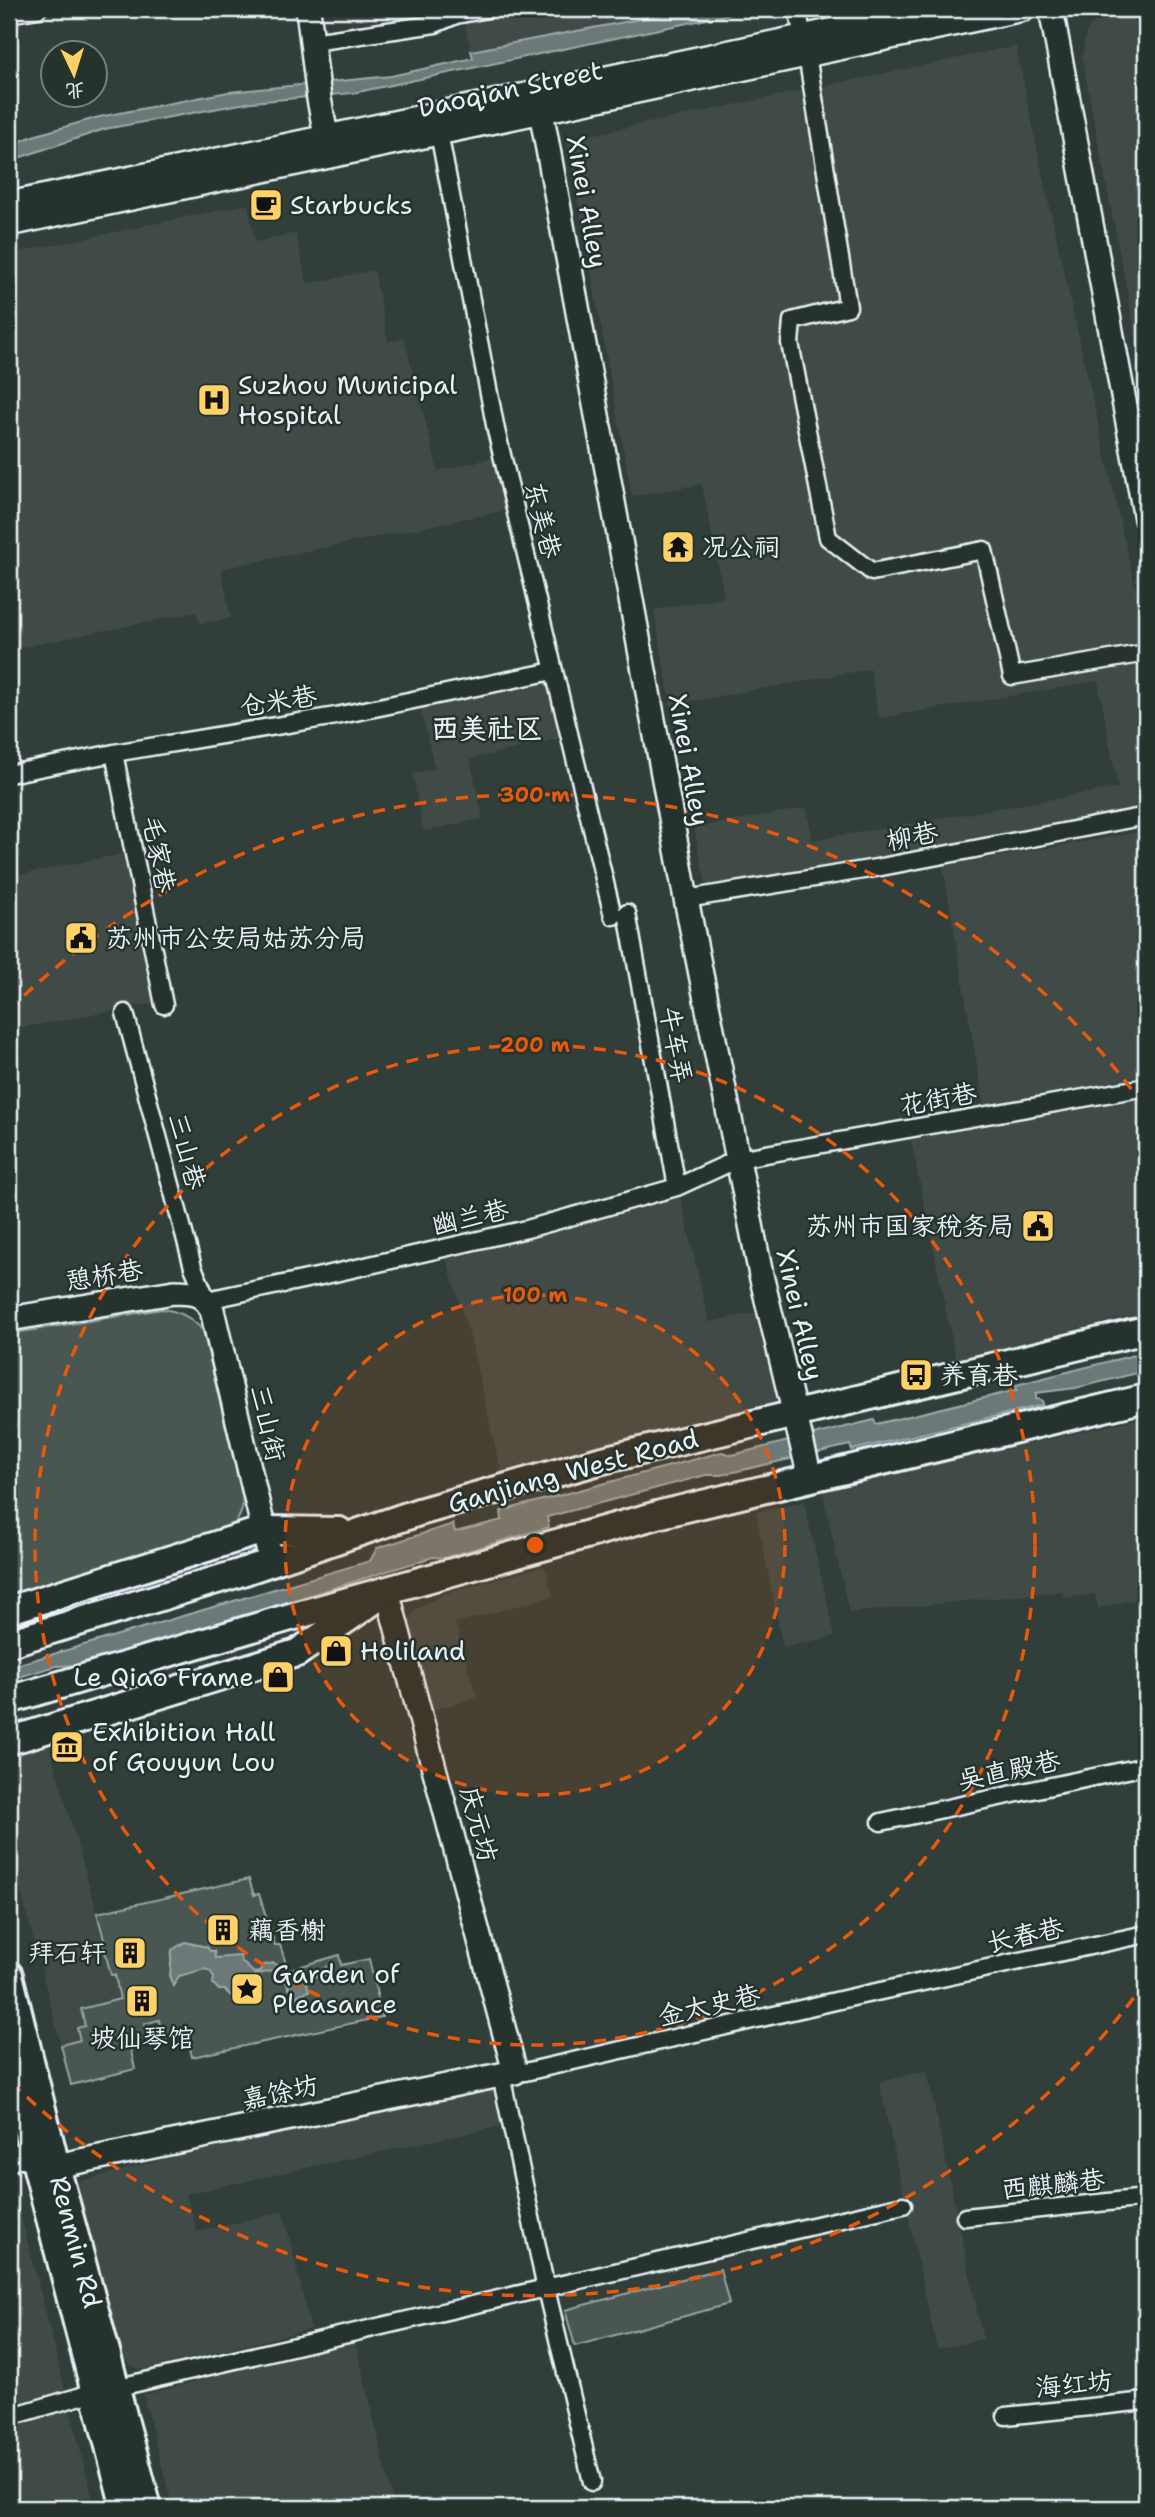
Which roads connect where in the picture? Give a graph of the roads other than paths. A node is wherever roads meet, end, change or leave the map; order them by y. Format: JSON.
{"nodes":[{"id":1,"x":38,"y":9,"type":"edge"},
{"id":2,"x":308,"y":9,"type":"edge"},
{"id":3,"x":488,"y":9,"type":"edge"},
{"id":4,"x":935,"y":9,"type":"edge"},
{"id":5,"x":1024,"y":9,"type":"edge"},
{"id":6,"x":1051,"y":9,"type":"edge"},
{"id":7,"x":798,"y":10,"type":"edge"},
{"id":8,"x":9,"y":14,"type":"edge"},
{"id":9,"x":313,"y":42,"type":"junction"},
{"id":10,"x":805,"y":46,"type":"junction"},
{"id":11,"x":541,"y":111,"type":"junction"},
{"id":12,"x":439,"y":133,"type":"junction"},
{"id":13,"x":328,"y":146,"type":"junction"},
{"id":14,"x":9,"y":204,"type":"edge"},
{"id":15,"x":9,"y":224,"type":"edge"},
{"id":16,"x":1143,"y":477,"type":"edge"},
{"id":17,"x":1146,"y":519,"type":"edge"},
{"id":18,"x":1146,"y":653,"type":"edge"},
{"id":19,"x":553,"y":671,"type":"junction"},
{"id":20,"x":114,"y":753,"type":"junction"},
{"id":21,"x":9,"y":774,"type":"edge"},
{"id":22,"x":1146,"y":816,"type":"edge"},
{"id":23,"x":686,"y":900,"type":"junction"},
{"id":24,"x":620,"y":914,"type":"joint"},
{"id":25,"x":164,"y":1005,"type":"dead end"},
{"id":26,"x":125,"y":1013,"type":"dead end"},
{"id":27,"x":1146,"y":1087,"type":"edge"},
{"id":28,"x":738,"y":1159,"type":"junction"},
{"id":29,"x":677,"y":1187,"type":"junction"},
{"id":30,"x":207,"y":1300,"type":"junction"},
{"id":31,"x":9,"y":1319,"type":"edge"},
{"id":32,"x":1146,"y":1330,"type":"edge"},
{"id":33,"x":1146,"y":1398,"type":"edge"},
{"id":34,"x":796,"y":1425,"type":"junction"},
{"id":35,"x":808,"y":1470,"type":"junction"},
{"id":36,"x":264,"y":1530,"type":"junction"},
{"id":37,"x":358,"y":1531,"type":"junction"},
{"id":38,"x":271,"y":1561,"type":"junction"},
{"id":39,"x":387,"y":1591,"type":"junction"},
{"id":40,"x":9,"y":1610,"type":"edge"},
{"id":41,"x":287,"y":1618,"type":"junction"},
{"id":42,"x":9,"y":1643,"type":"edge"},
{"id":43,"x":297,"y":1653,"type":"junction"},
{"id":44,"x":9,"y":1700,"type":"edge"},
{"id":45,"x":9,"y":1741,"type":"edge"},
{"id":46,"x":1146,"y":1766,"type":"edge"},
{"id":47,"x":881,"y":1822,"type":"dead end"},
{"id":48,"x":1146,"y":1934,"type":"edge"},
{"id":49,"x":9,"y":1975,"type":"edge"},
{"id":50,"x":914,"y":1984,"type":"joint"},
{"id":51,"x":9,"y":2060,"type":"edge"},
{"id":52,"x":508,"y":2074,"type":"junction"},
{"id":53,"x":21,"y":2155,"type":"edge"},
{"id":54,"x":56,"y":2166,"type":"junction"},
{"id":55,"x":1146,"y":2198,"type":"edge"},
{"id":56,"x":903,"y":2205,"type":"dead end"},
{"id":57,"x":965,"y":2217,"type":"dead end"},
{"id":58,"x":547,"y":2289,"type":"junction"},
{"id":59,"x":105,"y":2390,"type":"junction"},
{"id":60,"x":1146,"y":2401,"type":"edge"},
{"id":61,"x":1006,"y":2416,"type":"dead end"},
{"id":62,"x":9,"y":2417,"type":"edge"},
{"id":63,"x":592,"y":2482,"type":"dead end"},
{"id":64,"x":125,"y":2508,"type":"edge"},
{"id":65,"x":148,"y":2508,"type":"edge"}],
"edges":[{"from":1,"to":8,"type":"street"},
{"from":2,"to":9,"type":"street"},
{"from":3,"to":9,"type":"street"},
{"from":4,"to":10,"type":"street","name":"Daoqian Street"},
{"from":5,"to":10,"type":"street","name":"Daoqian Street"},
{"from":6,"to":16,"type":"street"},
{"from":7,"to":10,"type":"street"},
{"from":9,"to":13,"type":"street"},
{"from":10,"to":11,"type":"street","name":"Daoqian Street"},
{"from":10,"to":13,"type":"street","name":"Daoqian Street"},
{"from":10,"to":18,"type":"street"},
{"from":11,"to":12,"type":"street","name":"Daoqian Street"},
{"from":11,"to":23,"type":"street","name":"Xinei Alley"},
{"from":12,"to":13,"type":"street","name":"Daoqian Street"},
{"from":12,"to":19,"type":"street","name":"东美巷"},
{"from":13,"to":14,"type":"street","name":"Daoqian Street"},
{"from":13,"to":15,"type":"street","name":"Daoqian Street"},
{"from":16,"to":17,"type":"street"},
{"from":19,"to":20,"type":"street","name":"仓米巷"},
{"from":19,"to":24,"type":"street","name":"东美巷"},
{"from":20,"to":21,"type":"street","name":"仓米巷"},
{"from":20,"to":25,"type":"street","name":"毛家巷"},
{"from":22,"to":23,"type":"street","name":"柳巷"},
{"from":23,"to":28,"type":"street","name":"Xinei Alley"},
{"from":24,"to":29,"type":"street","name":"牛车弄"},
{"from":26,"to":30,"type":"street","name":"三山巷"},
{"from":27,"to":28,"type":"street","name":"花街巷"},
{"from":28,"to":29,"type":"street","name":"幽兰巷"},
{"from":28,"to":34,"type":"street","name":"Xinei Alley"},
{"from":29,"to":30,"type":"street","name":"幽兰巷"},
{"from":30,"to":31,"type":"street","name":"憩桥巷"},
{"from":30,"to":36,"type":"street","name":"三山街"},
{"from":32,"to":34,"type":"main road","name":"Ganjiang West Road"},
{"from":33,"to":35,"type":"main road"},
{"from":34,"to":35,"type":"street","name":"Xinei Alley"},
{"from":34,"to":37,"type":"main road","name":"Ganjiang West Road"},
{"from":35,"to":39,"type":"main road"},
{"from":36,"to":37,"type":"main road"},
{"from":36,"to":38,"type":"street","name":"三山街"},
{"from":36,"to":40,"type":"main road"},
{"from":37,"to":38,"type":"main road","name":"Ganjiang West Road"},
{"from":38,"to":42,"type":"main road","name":"Ganjiang West Road"},
{"from":39,"to":41,"type":"main road"},
{"from":39,"to":43,"type":"main road"},
{"from":39,"to":52,"type":"street","name":"庆元坊"},
{"from":41,"to":43,"type":"main road"},
{"from":41,"to":44,"type":"main road"},
{"from":43,"to":45,"type":"main road"},
{"from":46,"to":47,"type":"street","name":"吴直殿巷"},
{"from":48,"to":50,"type":"street","name":"长春巷"},
{"from":49,"to":54,"type":"main road","name":"Renmin Rd"},
{"from":50,"to":52,"type":"street","name":"金太史巷"},
{"from":51,"to":53,"type":"main road","name":"Renmin Rd"},
{"from":52,"to":54,"type":"street","name":"嘉馀坊"},
{"from":52,"to":58,"type":"street"},
{"from":53,"to":59,"type":"main road","name":"Renmin Rd"},
{"from":54,"to":59,"type":"main road","name":"Renmin Rd"},
{"from":55,"to":57,"type":"street","name":"西麒麟巷"},
{"from":56,"to":58,"type":"street"},
{"from":58,"to":59,"type":"street"},
{"from":58,"to":63,"type":"street"},
{"from":59,"to":62,"type":"street"},
{"from":59,"to":64,"type":"main road","name":"Renmin Rd"},
{"from":59,"to":65,"type":"main road","name":"Renmin Rd"},
{"from":60,"to":61,"type":"street","name":"海红坊"}]}
